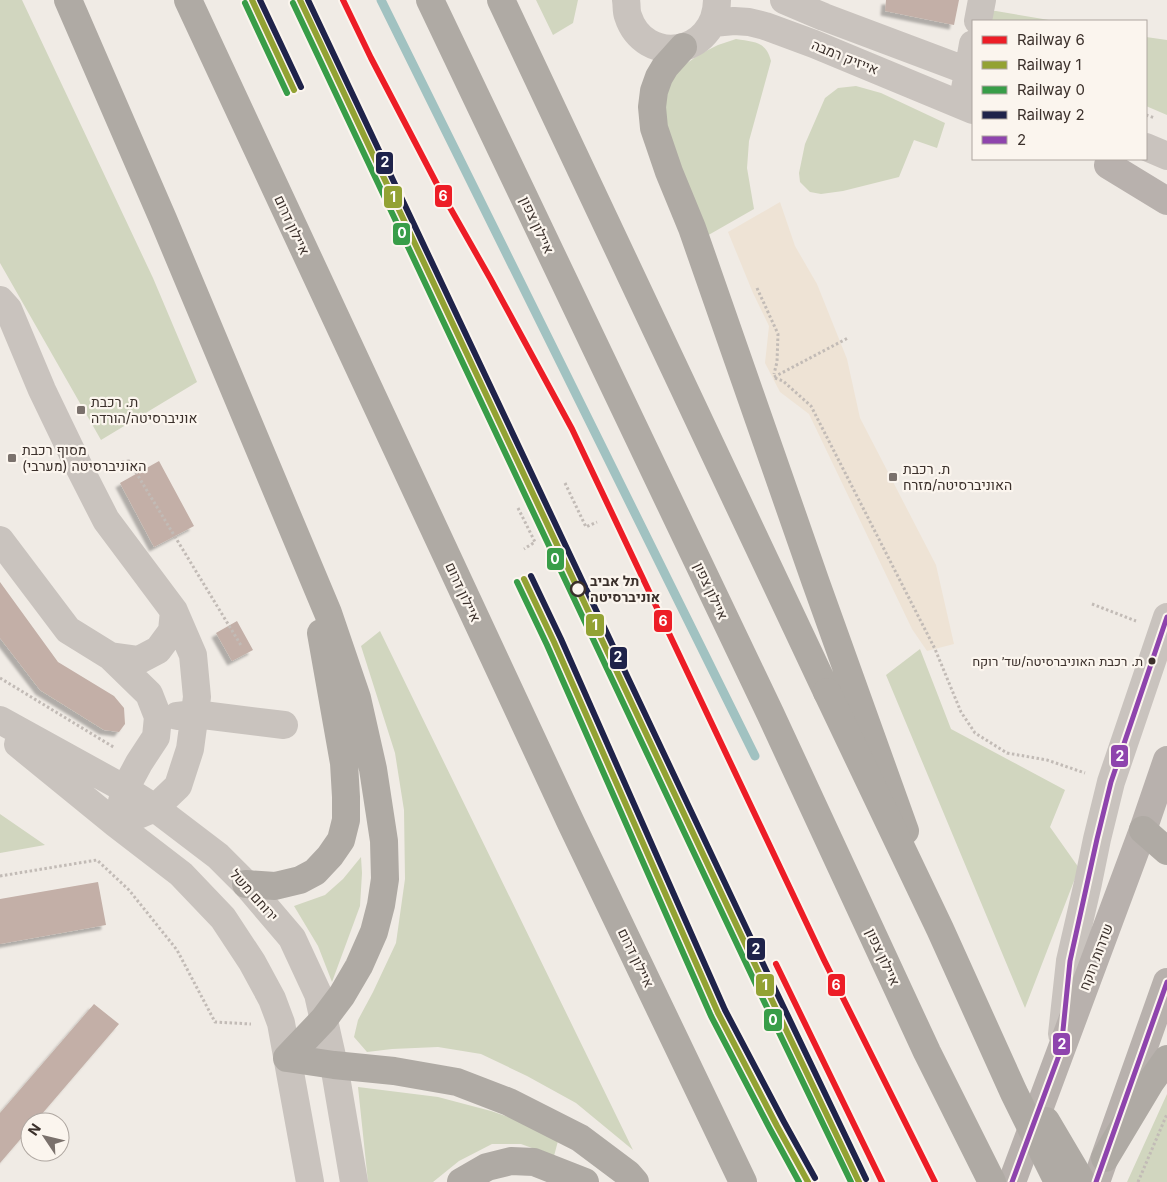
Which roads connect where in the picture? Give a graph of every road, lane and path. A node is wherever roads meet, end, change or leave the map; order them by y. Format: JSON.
{"nodes":[{"id":1,"x":68,"y":0,"type":"edge"},
{"id":2,"x":188,"y":0,"type":"edge"},
{"id":3,"x":430,"y":0,"type":"edge"},
{"id":4,"x":501,"y":0,"type":"edge"},
{"id":5,"x":626,"y":0,"type":"edge"},
{"id":6,"x":982,"y":0,"type":"edge"},
{"id":7,"x":804,"y":6,"type":"edge"},
{"id":8,"x":715,"y":11,"type":"edge"},
{"id":9,"x":978,"y":20,"type":"edge"},
{"id":10,"x":814,"y":44,"type":"junction"},
{"id":11,"x":683,"y":47,"type":"junction"},
{"id":12,"x":972,"y":58,"type":"edge"},
{"id":13,"x":971,"y":72,"type":"edge"},
{"id":14,"x":967,"y":107,"type":"edge"},
{"id":15,"x":1147,"y":147,"type":"edge"},
{"id":16,"x":1167,"y":156,"type":"edge"},
{"id":17,"x":1100,"y":162,"type":"edge"},
{"id":18,"x":1167,"y":188,"type":"edge"},
{"id":19,"x":1167,"y":201,"type":"edge"},
{"id":20,"x":757,"y":288,"type":"dead end"},
{"id":21,"x":0,"y":300,"type":"edge"},
{"id":22,"x":848,"y":338,"type":"dead end"},
{"id":23,"x":773,"y":377,"type":"junction"},
{"id":24,"x":79,"y":468,"type":"junction"},
{"id":25,"x":565,"y":483,"type":"dead end"},
{"id":26,"x":518,"y":508,"type":"dead end"},
{"id":27,"x":597,"y":522,"type":"dead end"},
{"id":28,"x":0,"y":540,"type":"edge"},
{"id":29,"x":524,"y":548,"type":"dead end"},
{"id":30,"x":309,"y":568,"type":"junction"},
{"id":31,"x":1092,"y":604,"type":"dead end"},
{"id":32,"x":174,"y":611,"type":"junction"},
{"id":33,"x":1164,"y":624,"type":"edge"},
{"id":34,"x":242,"y":647,"type":"dead end"},
{"id":35,"x":110,"y":656,"type":"junction"},
{"id":36,"x":0,"y":678,"type":"edge"},
{"id":37,"x":839,"y":685,"type":"junction"},
{"id":38,"x":195,"y":714,"type":"junction"},
{"id":39,"x":158,"y":717,"type":"junction"},
{"id":40,"x":0,"y":720,"type":"edge"},
{"id":41,"x":284,"y":725,"type":"dead end"},
{"id":42,"x":0,"y":730,"type":"edge"},
{"id":43,"x":1167,"y":760,"type":"edge"},
{"id":44,"x":139,"y":763,"type":"junction"},
{"id":45,"x":1111,"y":782,"type":"junction"},
{"id":46,"x":125,"y":789,"type":"junction"},
{"id":47,"x":155,"y":808,"type":"junction"},
{"id":48,"x":116,"y":824,"type":"junction"},
{"id":49,"x":1155,"y":830,"type":"edge"},
{"id":50,"x":1167,"y":851,"type":"edge"},
{"id":51,"x":0,"y":876,"type":"edge"},
{"id":52,"x":246,"y":884,"type":"junction"},
{"id":53,"x":958,"y":972,"type":"junction"},
{"id":54,"x":1167,"y":982,"type":"edge"},
{"id":55,"x":324,"y":1019,"type":"junction"},
{"id":56,"x":281,"y":1023,"type":"junction"},
{"id":57,"x":1061,"y":1050,"type":"junction"},
{"id":58,"x":287,"y":1058,"type":"junction"},
{"id":59,"x":1167,"y":1059,"type":"edge"},
{"id":60,"x":334,"y":1065,"type":"junction"},
{"id":61,"x":1167,"y":1114,"type":"edge"},
{"id":62,"x":1100,"y":1170,"type":"edge"},
{"id":63,"x":310,"y":1182,"type":"edge"},
{"id":64,"x":354,"y":1182,"type":"edge"},
{"id":65,"x":461,"y":1182,"type":"edge"},
{"id":66,"x":585,"y":1182,"type":"edge"},
{"id":67,"x":635,"y":1182,"type":"edge"},
{"id":68,"x":743,"y":1182,"type":"edge"},
{"id":69,"x":992,"y":1182,"type":"edge"},
{"id":70,"x":1012,"y":1182,"type":"edge"},
{"id":71,"x":1058,"y":1182,"type":"edge"},
{"id":72,"x":1082,"y":1182,"type":"edge"},
{"id":73,"x":1138,"y":1182,"type":"edge"}],
"edges":[{"from":1,"to":30,"type":"highway"},
{"from":2,"to":68,"type":"highway","name":"איילון דרום"},
{"from":3,"to":69,"type":"highway","name":"איילון צפון"},
{"from":4,"to":37,"type":"highway"},
{"from":5,"to":11,"type":"street"},
{"from":6,"to":9,"type":"street"},
{"from":7,"to":10,"type":"street"},
{"from":7,"to":13,"type":"street"},
{"from":8,"to":10,"type":"street","name":"אייזיק רמבה"},
{"from":8,"to":11,"type":"street"},
{"from":10,"to":14,"type":"street","name":"אייזיק רמבה"},
{"from":11,"to":37,"type":"highway"},
{"from":12,"to":13,"type":"street"},
{"from":13,"to":14,"type":"street"},
{"from":15,"to":16,"type":"street"},
{"from":17,"to":18,"type":"street"},
{"from":17,"to":19,"type":"main road"},
{"from":20,"to":23,"type":"path"},
{"from":21,"to":24,"type":"street"},
{"from":22,"to":23,"type":"path"},
{"from":23,"to":45,"type":"path"},
{"from":24,"to":32,"type":"street"},
{"from":24,"to":34,"type":"path"},
{"from":25,"to":27,"type":"path"},
{"from":26,"to":29,"type":"path"},
{"from":28,"to":35,"type":"street"},
{"from":30,"to":52,"type":"highway"},
{"from":30,"to":55,"type":"highway"},
{"from":31,"to":33,"type":"path"},
{"from":32,"to":35,"type":"street"},
{"from":32,"to":38,"type":"street"},
{"from":33,"to":45,"type":"street"},
{"from":35,"to":39,"type":"street"},
{"from":36,"to":44,"type":"path"},
{"from":37,"to":53,"type":"highway","bridge":true},
{"from":38,"to":39,"type":"street"},
{"from":38,"to":41,"type":"street"},
{"from":38,"to":47,"type":"street"},
{"from":39,"to":44,"type":"street"},
{"from":40,"to":46,"type":"street","name":"ירוחם משל"},
{"from":42,"to":48,"type":"street"},
{"from":43,"to":49,"type":"main road","name":"שדרות רוקח"},
{"from":44,"to":46,"type":"street"},
{"from":45,"to":57,"type":"street"},
{"from":46,"to":47,"type":"street","name":"ירוחם משל"},
{"from":46,"to":48,"type":"street"},
{"from":47,"to":48,"type":"street"},
{"from":47,"to":52,"type":"street","name":"ירוחם משל"},
{"from":48,"to":56,"type":"street"},
{"from":49,"to":50,"type":"highway"},
{"from":49,"to":57,"type":"main road","name":"שדרות רוקח"},
{"from":51,"to":56,"type":"path"},
{"from":52,"to":55,"type":"street","name":"ירוחם משל"},
{"from":53,"to":71,"type":"highway","bridge":true},
{"from":53,"to":72,"type":"highway","bridge":true},
{"from":54,"to":62,"type":"main road"},
{"from":55,"to":58,"type":"highway"},
{"from":55,"to":60,"type":"street","name":"ירוחם משל"},
{"from":56,"to":58,"type":"street"},
{"from":57,"to":70,"type":"main road","name":"שדרות רוקח"},
{"from":58,"to":60,"type":"highway"},
{"from":58,"to":63,"type":"street"},
{"from":59,"to":62,"type":"highway"},
{"from":60,"to":64,"type":"street","name":"ירוחם משל"},
{"from":60,"to":67,"type":"highway"},
{"from":61,"to":73,"type":"path"},
{"from":65,"to":66,"type":"highway"}]}
